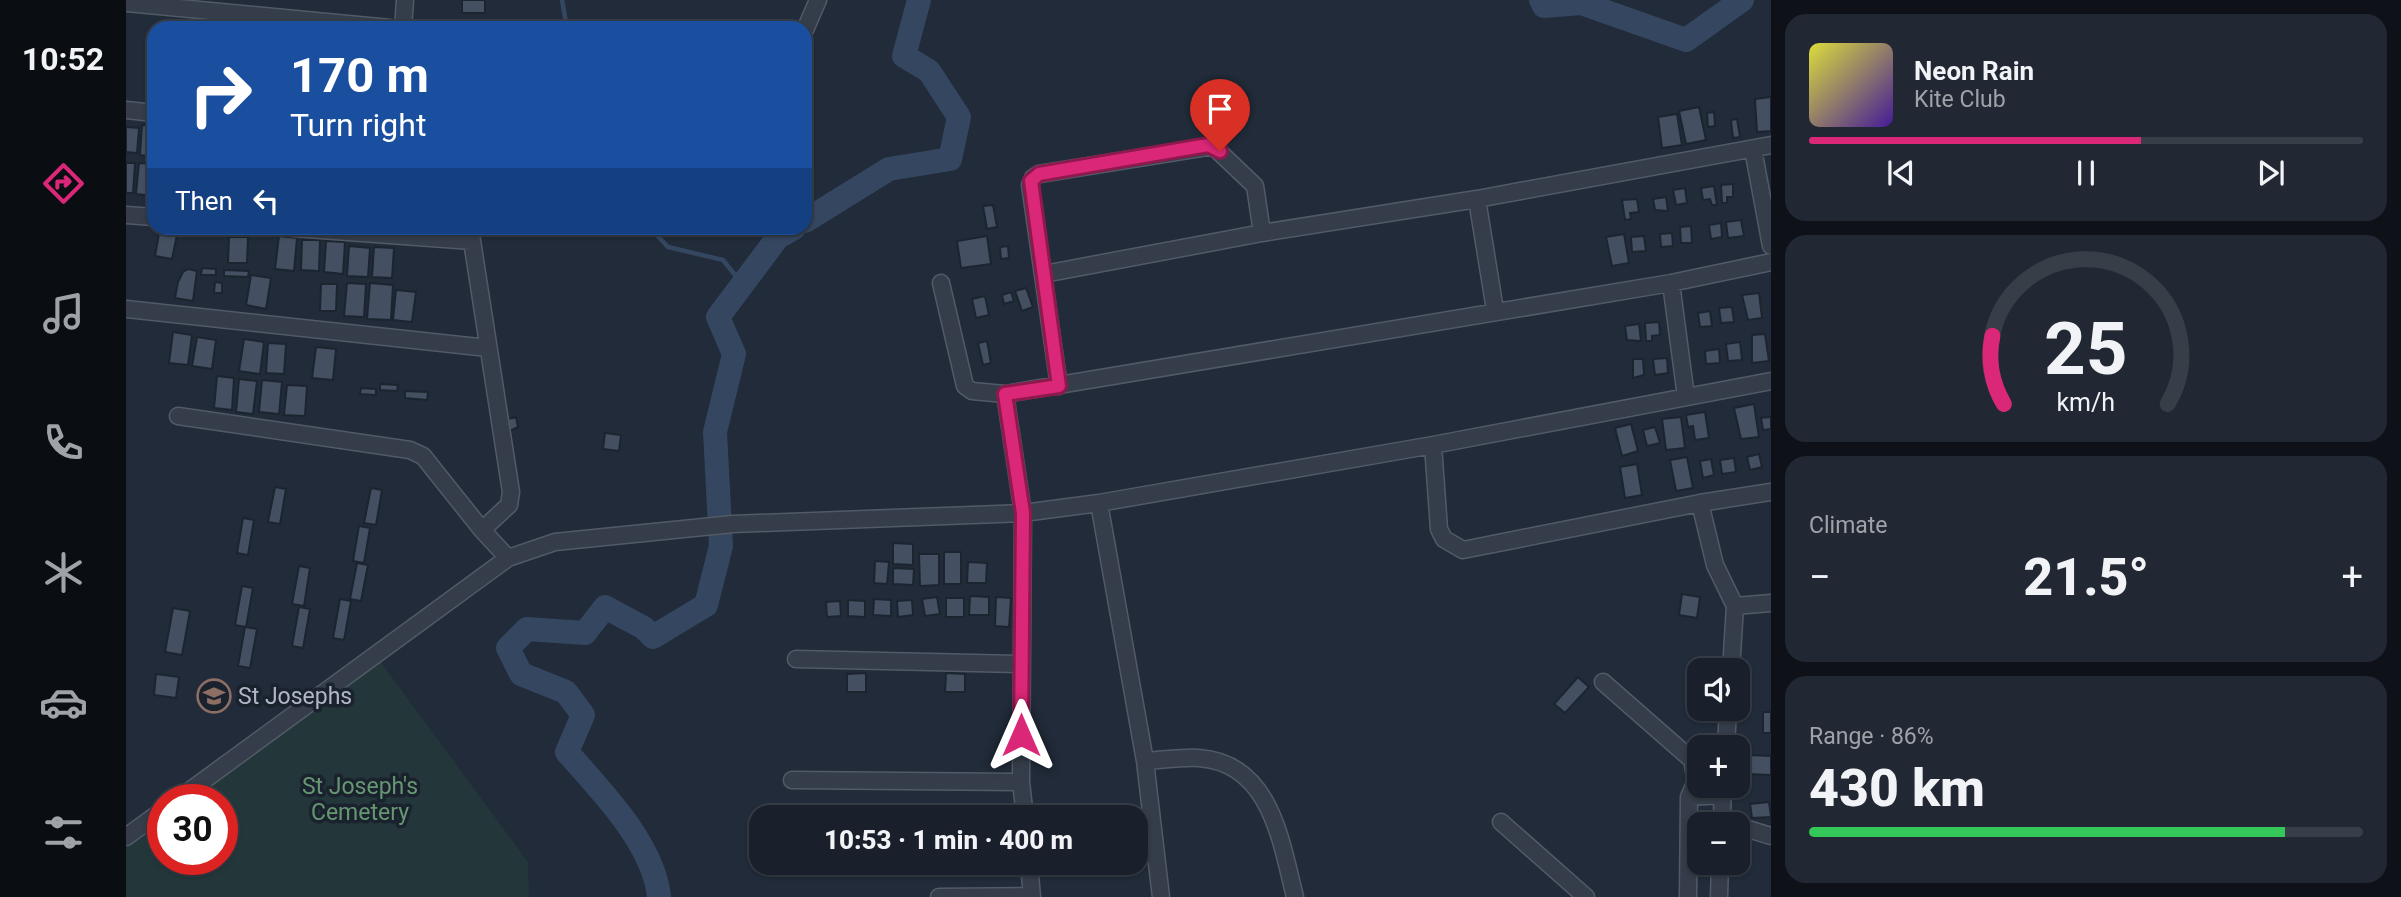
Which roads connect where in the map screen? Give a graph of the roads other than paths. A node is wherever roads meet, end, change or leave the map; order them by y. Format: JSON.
{"nodes":[{"id":1,"x":405,"y":0,"type":"edge"},
{"id":2,"x":818,"y":0,"type":"edge"},
{"id":3,"x":126,"y":3,"type":"edge"},
{"id":4,"x":284,"y":8,"type":"edge"},
{"id":5,"x":353,"y":21,"type":"edge"},
{"id":6,"x":404,"y":21,"type":"edge"},
{"id":7,"x":809,"y":21,"type":"edge"},
{"id":8,"x":126,"y":110,"type":"edge"},
{"id":9,"x":147,"y":112,"type":"edge"},
{"id":10,"x":1771,"y":145,"type":"edge"},
{"id":11,"x":1753,"y":149,"type":"junction"},
{"id":12,"x":1477,"y":199,"type":"junction"},
{"id":13,"x":126,"y":215,"type":"edge"},
{"id":14,"x":147,"y":216,"type":"edge"},
{"id":15,"x":1262,"y":233,"type":"junction"},
{"id":16,"x":471,"y":235,"type":"edge"},
{"id":17,"x":1771,"y":246,"type":"edge"},
{"id":18,"x":1771,"y":262,"type":"edge"},
{"id":19,"x":1044,"y":274,"type":"junction"},
{"id":20,"x":941,"y":283,"type":"dead end"},
{"id":21,"x":1671,"y":283,"type":"junction"},
{"id":22,"x":126,"y":309,"type":"edge"},
{"id":23,"x":1495,"y":310,"type":"junction"},
{"id":24,"x":488,"y":348,"type":"junction"},
{"id":25,"x":1771,"y":381,"type":"edge"},
{"id":26,"x":1059,"y":386,"type":"junction"},
{"id":27,"x":1005,"y":394,"type":"junction"},
{"id":28,"x":1686,"y":397,"type":"junction"},
{"id":29,"x":178,"y":416,"type":"dead end"},
{"id":30,"x":1433,"y":445,"type":"junction"},
{"id":31,"x":1771,"y":492,"type":"edge"},
{"id":32,"x":1099,"y":503,"type":"junction"},
{"id":33,"x":1700,"y":503,"type":"junction"},
{"id":34,"x":1023,"y":513,"type":"junction"},
{"id":35,"x":482,"y":530,"type":"junction"},
{"id":36,"x":508,"y":558,"type":"junction"},
{"id":37,"x":1771,"y":603,"type":"edge"},
{"id":38,"x":1735,"y":606,"type":"junction"},
{"id":39,"x":1732,"y":658,"type":"edge"},
{"id":40,"x":796,"y":659,"type":"dead end"},
{"id":41,"x":1021,"y":664,"type":"junction"},
{"id":42,"x":1603,"y":682,"type":"dead end"},
{"id":43,"x":1687,"y":756,"type":"edge"},
{"id":44,"x":1145,"y":761,"type":"junction"},
{"id":45,"x":792,"y":780,"type":"dead end"},
{"id":46,"x":1021,"y":782,"type":"junction"},
{"id":47,"x":199,"y":784,"type":"edge"},
{"id":48,"x":1689,"y":798,"type":"edge"},
{"id":49,"x":1024,"y":805,"type":"edge"},
{"id":50,"x":147,"y":822,"type":"edge"},
{"id":51,"x":1501,"y":822,"type":"dead end"},
{"id":52,"x":1750,"y":830,"type":"edge"},
{"id":53,"x":1771,"y":836,"type":"edge"},
{"id":54,"x":126,"y":837,"type":"edge"},
{"id":55,"x":1030,"y":875,"type":"edge"},
{"id":56,"x":1720,"y":875,"type":"edge"},
{"id":57,"x":939,"y":897,"type":"edge"},
{"id":58,"x":1032,"y":897,"type":"edge"},
{"id":59,"x":1161,"y":897,"type":"edge"},
{"id":60,"x":1295,"y":897,"type":"edge"},
{"id":61,"x":1586,"y":897,"type":"edge"},
{"id":62,"x":1688,"y":897,"type":"edge"},
{"id":63,"x":1720,"y":897,"type":"edge"}],
"edges":[{"from":1,"to":6,"type":"street"},
{"from":2,"to":7,"type":"street"},
{"from":3,"to":4,"type":"street"},
{"from":4,"to":5,"type":"street"},
{"from":8,"to":9,"type":"street"},
{"from":10,"to":11,"type":"street"},
{"from":11,"to":12,"type":"street"},
{"from":11,"to":17,"type":"street"},
{"from":12,"to":15,"type":"street"},
{"from":12,"to":23,"type":"street"},
{"from":13,"to":14,"type":"street"},
{"from":15,"to":19,"type":"street"},
{"from":15,"to":19,"type":"street"},
{"from":16,"to":24,"type":"street"},
{"from":18,"to":21,"type":"street"},
{"from":19,"to":26,"type":"street"},
{"from":20,"to":27,"type":"street"},
{"from":21,"to":23,"type":"street"},
{"from":21,"to":28,"type":"street"},
{"from":22,"to":24,"type":"street"},
{"from":23,"to":26,"type":"street"},
{"from":24,"to":35,"type":"street"},
{"from":25,"to":28,"type":"street"},
{"from":26,"to":27,"type":"street"},
{"from":27,"to":34,"type":"street"},
{"from":28,"to":30,"type":"street"},
{"from":29,"to":35,"type":"street"},
{"from":30,"to":32,"type":"street"},
{"from":30,"to":33,"type":"street"},
{"from":31,"to":33,"type":"street"},
{"from":32,"to":34,"type":"street"},
{"from":32,"to":44,"type":"street"},
{"from":33,"to":38,"type":"street"},
{"from":34,"to":36,"type":"street"},
{"from":34,"to":41,"type":"street"},
{"from":35,"to":36,"type":"street"},
{"from":36,"to":47,"type":"street"},
{"from":37,"to":38,"type":"street"},
{"from":38,"to":39,"type":"street"},
{"from":40,"to":41,"type":"street"},
{"from":41,"to":46,"type":"street"},
{"from":42,"to":43,"type":"street"},
{"from":44,"to":59,"type":"street"},
{"from":44,"to":60,"type":"street"},
{"from":45,"to":46,"type":"street"},
{"from":46,"to":49,"type":"street"},
{"from":48,"to":62,"type":"street"},
{"from":50,"to":54,"type":"street"},
{"from":51,"to":61,"type":"street"},
{"from":52,"to":53,"type":"street"},
{"from":55,"to":58,"type":"street"},
{"from":56,"to":63,"type":"street"},
{"from":57,"to":58,"type":"street"}]}
